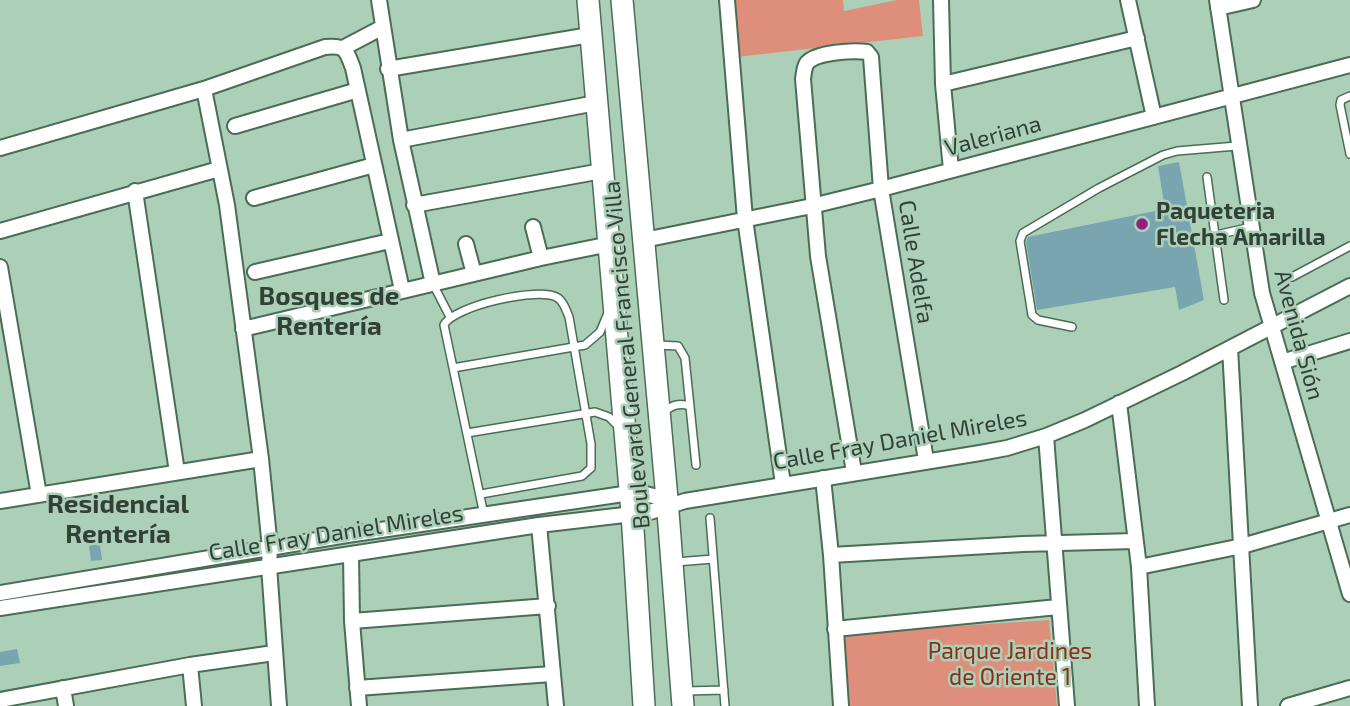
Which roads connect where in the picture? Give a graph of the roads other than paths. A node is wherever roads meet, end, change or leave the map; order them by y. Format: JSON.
{"nodes":[{"id":1,"x":379,"y":0,"type":"edge"},
{"id":2,"x":588,"y":0,"type":"edge"},
{"id":3,"x":594,"y":0,"type":"edge"},
{"id":4,"x":727,"y":0,"type":"edge"},
{"id":5,"x":941,"y":0,"type":"edge"},
{"id":6,"x":1128,"y":0,"type":"edge"},
{"id":7,"x":1254,"y":0,"type":"edge"},
{"id":8,"x":1217,"y":4,"type":"edge"},
{"id":9,"x":619,"y":5,"type":"edge"},
{"id":10,"x":383,"y":27,"type":"junction"},
{"id":11,"x":590,"y":35,"type":"junction"},
{"id":12,"x":1137,"y":38,"type":"junction"},
{"id":13,"x":617,"y":42,"type":"dead end"},
{"id":14,"x":343,"y":48,"type":"junction"},
{"id":15,"x":1350,"y":65,"type":"edge"},
{"id":16,"x":388,"y":69,"type":"junction"},
{"id":17,"x":943,"y":84,"type":"junction"},
{"id":18,"x":204,"y":89,"type":"junction"},
{"id":19,"x":358,"y":89,"type":"junction"},
{"id":20,"x":1232,"y":95,"type":"junction"},
{"id":21,"x":1350,"y":96,"type":"edge"},
{"id":22,"x":596,"y":103,"type":"junction"},
{"id":23,"x":1154,"y":117,"type":"junction"},
{"id":24,"x":235,"y":126,"type":"dead end"},
{"id":25,"x":401,"y":140,"type":"junction"},
{"id":26,"x":1237,"y":146,"type":"junction"},
{"id":27,"x":0,"y":148,"type":"edge"},
{"id":28,"x":1350,"y":153,"type":"edge"},
{"id":29,"x":374,"y":165,"type":"junction"},
{"id":30,"x":219,"y":169,"type":"junction"},
{"id":31,"x":602,"y":170,"type":"junction"},
{"id":32,"x":951,"y":170,"type":"junction"},
{"id":33,"x":1207,"y":177,"type":"dead end"},
{"id":34,"x":881,"y":189,"type":"junction"},
{"id":35,"x":135,"y":191,"type":"junction"},
{"id":36,"x":254,"y":198,"type":"dead end"},
{"id":37,"x":414,"y":205,"type":"junction"},
{"id":38,"x":812,"y":206,"type":"junction"},
{"id":39,"x":745,"y":219,"type":"junction"},
{"id":40,"x":533,"y":227,"type":"dead end"},
{"id":41,"x":1251,"y":227,"type":"junction"},
{"id":42,"x":0,"y":231,"type":"edge"},
{"id":43,"x":1216,"y":235,"type":"junction"},
{"id":44,"x":615,"y":240,"type":"junction"},
{"id":45,"x":644,"y":240,"type":"junction"},
{"id":46,"x":390,"y":241,"type":"junction"},
{"id":47,"x":467,"y":244,"type":"dead end"},
{"id":48,"x":1350,"y":246,"type":"edge"},
{"id":49,"x":541,"y":258,"type":"junction"},
{"id":50,"x":0,"y":267,"type":"edge"},
{"id":51,"x":255,"y":272,"type":"dead end"},
{"id":52,"x":474,"y":274,"type":"junction"},
{"id":53,"x":1292,"y":277,"type":"dead end"},
{"id":54,"x":433,"y":284,"type":"junction"},
{"id":55,"x":1350,"y":286,"type":"edge"},
{"id":56,"x":402,"y":290,"type":"junction"},
{"id":57,"x":615,"y":296,"type":"junction"},
{"id":58,"x":1224,"y":300,"type":"dead end"},
{"id":59,"x":450,"y":317,"type":"junction"},
{"id":60,"x":1272,"y":326,"type":"junction"},
{"id":61,"x":1072,"y":327,"type":"dead end"},
{"id":62,"x":243,"y":329,"type":"junction"},
{"id":63,"x":1350,"y":341,"type":"edge"},
{"id":64,"x":653,"y":346,"type":"junction"},
{"id":65,"x":573,"y":348,"type":"junction"},
{"id":66,"x":1230,"y":348,"type":"junction"},
{"id":67,"x":622,"y":361,"type":"junction"},
{"id":68,"x":1282,"y":362,"type":"junction"},
{"id":69,"x":453,"y":368,"type":"junction"},
{"id":70,"x":1119,"y":403,"type":"junction"},
{"id":71,"x":690,"y":406,"type":"junction"},
{"id":72,"x":585,"y":413,"type":"junction"},
{"id":73,"x":660,"y":415,"type":"junction"},
{"id":74,"x":467,"y":433,"type":"junction"},
{"id":75,"x":625,"y":433,"type":"junction"},
{"id":76,"x":1046,"y":436,"type":"junction"},
{"id":77,"x":261,"y":459,"type":"junction"},
{"id":78,"x":926,"y":460,"type":"junction"},
{"id":79,"x":696,"y":465,"type":"dead end"},
{"id":80,"x":177,"y":472,"type":"junction"},
{"id":81,"x":854,"y":472,"type":"junction"},
{"id":82,"x":823,"y":478,"type":"junction"},
{"id":83,"x":783,"y":484,"type":"junction"},
{"id":84,"x":481,"y":494,"type":"junction"},
{"id":85,"x":38,"y":495,"type":"junction"},
{"id":86,"x":0,"y":501,"type":"edge"},
{"id":87,"x":652,"y":502,"type":"junction"},
{"id":88,"x":1350,"y":515,"type":"edge"},
{"id":89,"x":484,"y":516,"type":"junction"},
{"id":90,"x":710,"y":518,"type":"dead end"},
{"id":91,"x":1328,"y":521,"type":"junction"},
{"id":92,"x":539,"y":525,"type":"junction"},
{"id":93,"x":1135,"y":541,"type":"junction"},
{"id":94,"x":1053,"y":543,"type":"junction"},
{"id":95,"x":1242,"y":546,"type":"junction"},
{"id":96,"x":270,"y":548,"type":"junction"},
{"id":97,"x":351,"y":554,"type":"junction"},
{"id":98,"x":831,"y":555,"type":"junction"},
{"id":99,"x":713,"y":559,"type":"junction"},
{"id":100,"x":671,"y":562,"type":"junction"},
{"id":101,"x":269,"y":566,"type":"junction"},
{"id":102,"x":1139,"y":567,"type":"junction"},
{"id":103,"x":665,"y":589,"type":"dead end"},
{"id":104,"x":0,"y":593,"type":"edge"},
{"id":105,"x":1350,"y":594,"type":"edge"},
{"id":106,"x":548,"y":606,"type":"junction"},
{"id":107,"x":1059,"y":607,"type":"junction"},
{"id":108,"x":0,"y":608,"type":"edge"},
{"id":109,"x":352,"y":621,"type":"junction"},
{"id":110,"x":835,"y":629,"type":"junction"},
{"id":111,"x":274,"y":653,"type":"junction"},
{"id":112,"x":190,"y":665,"type":"junction"},
{"id":113,"x":552,"y":674,"type":"junction"},
{"id":114,"x":62,"y":688,"type":"junction"},
{"id":115,"x":357,"y":688,"type":"junction"},
{"id":116,"x":1350,"y":688,"type":"edge"},
{"id":117,"x":724,"y":690,"type":"junction"},
{"id":118,"x":682,"y":699,"type":"edge"},
{"id":119,"x":0,"y":700,"type":"edge"},
{"id":120,"x":66,"y":706,"type":"edge"},
{"id":121,"x":194,"y":706,"type":"edge"},
{"id":122,"x":279,"y":706,"type":"edge"},
{"id":123,"x":359,"y":706,"type":"edge"},
{"id":124,"x":556,"y":706,"type":"edge"},
{"id":125,"x":644,"y":706,"type":"edge"},
{"id":126,"x":653,"y":706,"type":"edge"},
{"id":127,"x":725,"y":706,"type":"edge"},
{"id":128,"x":841,"y":706,"type":"edge"},
{"id":129,"x":1067,"y":706,"type":"edge"},
{"id":130,"x":1147,"y":706,"type":"edge"},
{"id":131,"x":1250,"y":706,"type":"edge"},
{"id":132,"x":1288,"y":706,"type":"edge"}],
"edges":[{"from":1,"to":10,"type":"street"},
{"from":2,"to":11,"type":"main road","name":"Boulevard General Francisco Villa"},
{"from":3,"to":44,"type":"lane"},
{"from":4,"to":39,"type":"street"},
{"from":5,"to":17,"type":"street"},
{"from":6,"to":12,"type":"street"},
{"from":7,"to":8,"type":"street"},
{"from":8,"to":20,"type":"street","name":"Avenida Sión"},
{"from":9,"to":45,"type":"main road","name":"Boulevard General Francisco Villa"},
{"from":10,"to":14,"type":"street"},
{"from":10,"to":16,"type":"street"},
{"from":11,"to":16,"type":"street"},
{"from":11,"to":22,"type":"main road","name":"Boulevard General Francisco Villa"},
{"from":12,"to":17,"type":"street"},
{"from":12,"to":23,"type":"street"},
{"from":13,"to":87,"type":"lane"},
{"from":14,"to":18,"type":"street"},
{"from":14,"to":19,"type":"street"},
{"from":15,"to":20,"type":"street","name":"Valeriana"},
{"from":16,"to":25,"type":"street"},
{"from":17,"to":32,"type":"street"},
{"from":18,"to":27,"type":"street"},
{"from":18,"to":30,"type":"street"},
{"from":19,"to":24,"type":"street"},
{"from":19,"to":29,"type":"street"},
{"from":20,"to":23,"type":"street","name":"Valeriana"},
{"from":20,"to":26,"type":"street","name":"Avenida Sión"},
{"from":21,"to":28,"type":"lane"},
{"from":22,"to":25,"type":"street"},
{"from":22,"to":31,"type":"main road","name":"Boulevard General Francisco Villa"},
{"from":23,"to":32,"type":"street","name":"Valeriana"},
{"from":25,"to":37,"type":"street"},
{"from":26,"to":41,"type":"street","name":"Avenida Sión"},
{"from":26,"to":61,"type":"lane"},
{"from":29,"to":36,"type":"street"},
{"from":29,"to":46,"type":"street"},
{"from":30,"to":35,"type":"street"},
{"from":30,"to":62,"type":"street"},
{"from":31,"to":37,"type":"street"},
{"from":31,"to":44,"type":"main road","name":"Boulevard General Francisco Villa"},
{"from":32,"to":34,"type":"street","name":"Valeriana"},
{"from":33,"to":43,"type":"lane"},
{"from":34,"to":38,"type":"street","name":"Valeriana"},
{"from":34,"to":38,"type":"street","name":"Calle Adelfa"},
{"from":34,"to":78,"type":"street","name":"Calle Adelfa"},
{"from":35,"to":42,"type":"street"},
{"from":35,"to":80,"type":"street"},
{"from":37,"to":54,"type":"street"},
{"from":38,"to":39,"type":"street","name":"Valeriana"},
{"from":38,"to":81,"type":"street"},
{"from":39,"to":45,"type":"street","name":"Valeriana"},
{"from":39,"to":83,"type":"street"},
{"from":40,"to":49,"type":"street"},
{"from":41,"to":43,"type":"lane"},
{"from":41,"to":60,"type":"street","name":"Avenida Sión"},
{"from":43,"to":58,"type":"lane"},
{"from":44,"to":49,"type":"street"},
{"from":44,"to":57,"type":"main road","name":"Boulevard General Francisco Villa"},
{"from":44,"to":67,"type":"lane"},
{"from":45,"to":64,"type":"main road","name":"Boulevard General Francisco Villa"},
{"from":46,"to":51,"type":"street"},
{"from":46,"to":56,"type":"street"},
{"from":47,"to":52,"type":"street"},
{"from":48,"to":53,"type":"lane"},
{"from":49,"to":52,"type":"street"},
{"from":50,"to":85,"type":"street"},
{"from":52,"to":54,"type":"street"},
{"from":54,"to":56,"type":"street"},
{"from":54,"to":59,"type":"lane"},
{"from":55,"to":60,"type":"street","name":"Calle Fray Daniel Mireles"},
{"from":56,"to":62,"type":"street"},
{"from":57,"to":65,"type":"lane"},
{"from":57,"to":67,"type":"main road","name":"Boulevard General Francisco Villa"},
{"from":59,"to":65,"type":"lane"},
{"from":59,"to":69,"type":"lane"},
{"from":60,"to":66,"type":"street","name":"Calle Fray Daniel Mireles"},
{"from":60,"to":68,"type":"street","name":"Avenida Sión"},
{"from":62,"to":77,"type":"street"},
{"from":63,"to":68,"type":"street"},
{"from":64,"to":71,"type":"lane"},
{"from":64,"to":73,"type":"main road","name":"Boulevard General Francisco Villa"},
{"from":65,"to":69,"type":"lane"},
{"from":65,"to":72,"type":"lane"},
{"from":66,"to":70,"type":"street","name":"Calle Fray Daniel Mireles"},
{"from":66,"to":95,"type":"street"},
{"from":67,"to":75,"type":"main road","name":"Boulevard General Francisco Villa"},
{"from":67,"to":87,"type":"main road"},
{"from":68,"to":91,"type":"street","name":"Avenida Sión"},
{"from":69,"to":74,"type":"lane"},
{"from":70,"to":76,"type":"street","name":"Calle Fray Daniel Mireles"},
{"from":70,"to":93,"type":"street"},
{"from":71,"to":73,"type":"lane"},
{"from":71,"to":79,"type":"lane"},
{"from":72,"to":74,"type":"lane"},
{"from":72,"to":75,"type":"lane"},
{"from":72,"to":84,"type":"lane"},
{"from":73,"to":87,"type":"main road","name":"Boulevard General Francisco Villa"},
{"from":74,"to":84,"type":"lane"},
{"from":75,"to":87,"type":"main road","name":"Boulevard General Francisco Villa"},
{"from":76,"to":78,"type":"street","name":"Calle Fray Daniel Mireles"},
{"from":76,"to":94,"type":"street"},
{"from":77,"to":80,"type":"street"},
{"from":77,"to":96,"type":"street"},
{"from":78,"to":81,"type":"street","name":"Calle Fray Daniel Mireles"},
{"from":80,"to":85,"type":"street"},
{"from":81,"to":82,"type":"street","name":"Calle Fray Daniel Mireles"},
{"from":82,"to":83,"type":"street","name":"Calle Fray Daniel Mireles"},
{"from":82,"to":98,"type":"street"},
{"from":83,"to":87,"type":"street","name":"Calle Fray Daniel Mireles"},
{"from":84,"to":89,"type":"lane"},
{"from":85,"to":86,"type":"street"},
{"from":87,"to":89,"type":"street","name":"Calle Fray Daniel Mireles"},
{"from":87,"to":92,"type":"street","name":"Calle Fray Daniel Mireles"},
{"from":87,"to":100,"type":"main road","name":"Boulevard General Francisco Villa"},
{"from":87,"to":103,"type":"lane"},
{"from":87,"to":125,"type":"main road","name":"Boulevard General Francisco Villa"},
{"from":87,"to":126,"type":"lane"},
{"from":88,"to":91,"type":"street"},
{"from":89,"to":96,"type":"street","name":"Calle Fray Daniel Mireles"},
{"from":90,"to":99,"type":"lane"},
{"from":91,"to":95,"type":"street"},
{"from":91,"to":105,"type":"street","name":"Avenida Sión"},
{"from":92,"to":97,"type":"street","name":"Calle Fray Daniel Mireles"},
{"from":92,"to":106,"type":"street"},
{"from":93,"to":94,"type":"street"},
{"from":93,"to":102,"type":"street"},
{"from":94,"to":98,"type":"street"},
{"from":94,"to":107,"type":"street"},
{"from":95,"to":102,"type":"street"},
{"from":95,"to":131,"type":"street"},
{"from":96,"to":101,"type":"street"},
{"from":96,"to":104,"type":"street","name":"Calle Fray Daniel Mireles"},
{"from":97,"to":101,"type":"street","name":"Calle Fray Daniel Mireles"},
{"from":97,"to":109,"type":"street"},
{"from":98,"to":110,"type":"street"},
{"from":99,"to":100,"type":"lane"},
{"from":99,"to":117,"type":"lane"},
{"from":100,"to":118,"type":"main road","name":"Boulevard General Francisco Villa"},
{"from":101,"to":108,"type":"street","name":"Calle Fray Daniel Mireles"},
{"from":101,"to":111,"type":"street"},
{"from":102,"to":130,"type":"street"},
{"from":106,"to":109,"type":"street"},
{"from":106,"to":113,"type":"street"},
{"from":107,"to":110,"type":"street"},
{"from":107,"to":129,"type":"street"},
{"from":109,"to":115,"type":"street"},
{"from":110,"to":128,"type":"street"},
{"from":111,"to":112,"type":"street"},
{"from":111,"to":122,"type":"street"},
{"from":112,"to":114,"type":"street"},
{"from":112,"to":121,"type":"street"},
{"from":113,"to":115,"type":"street"},
{"from":113,"to":124,"type":"street"},
{"from":114,"to":119,"type":"street"},
{"from":114,"to":120,"type":"street"},
{"from":115,"to":123,"type":"street"},
{"from":116,"to":132,"type":"street"},
{"from":117,"to":118,"type":"lane"},
{"from":117,"to":127,"type":"lane"}]}
